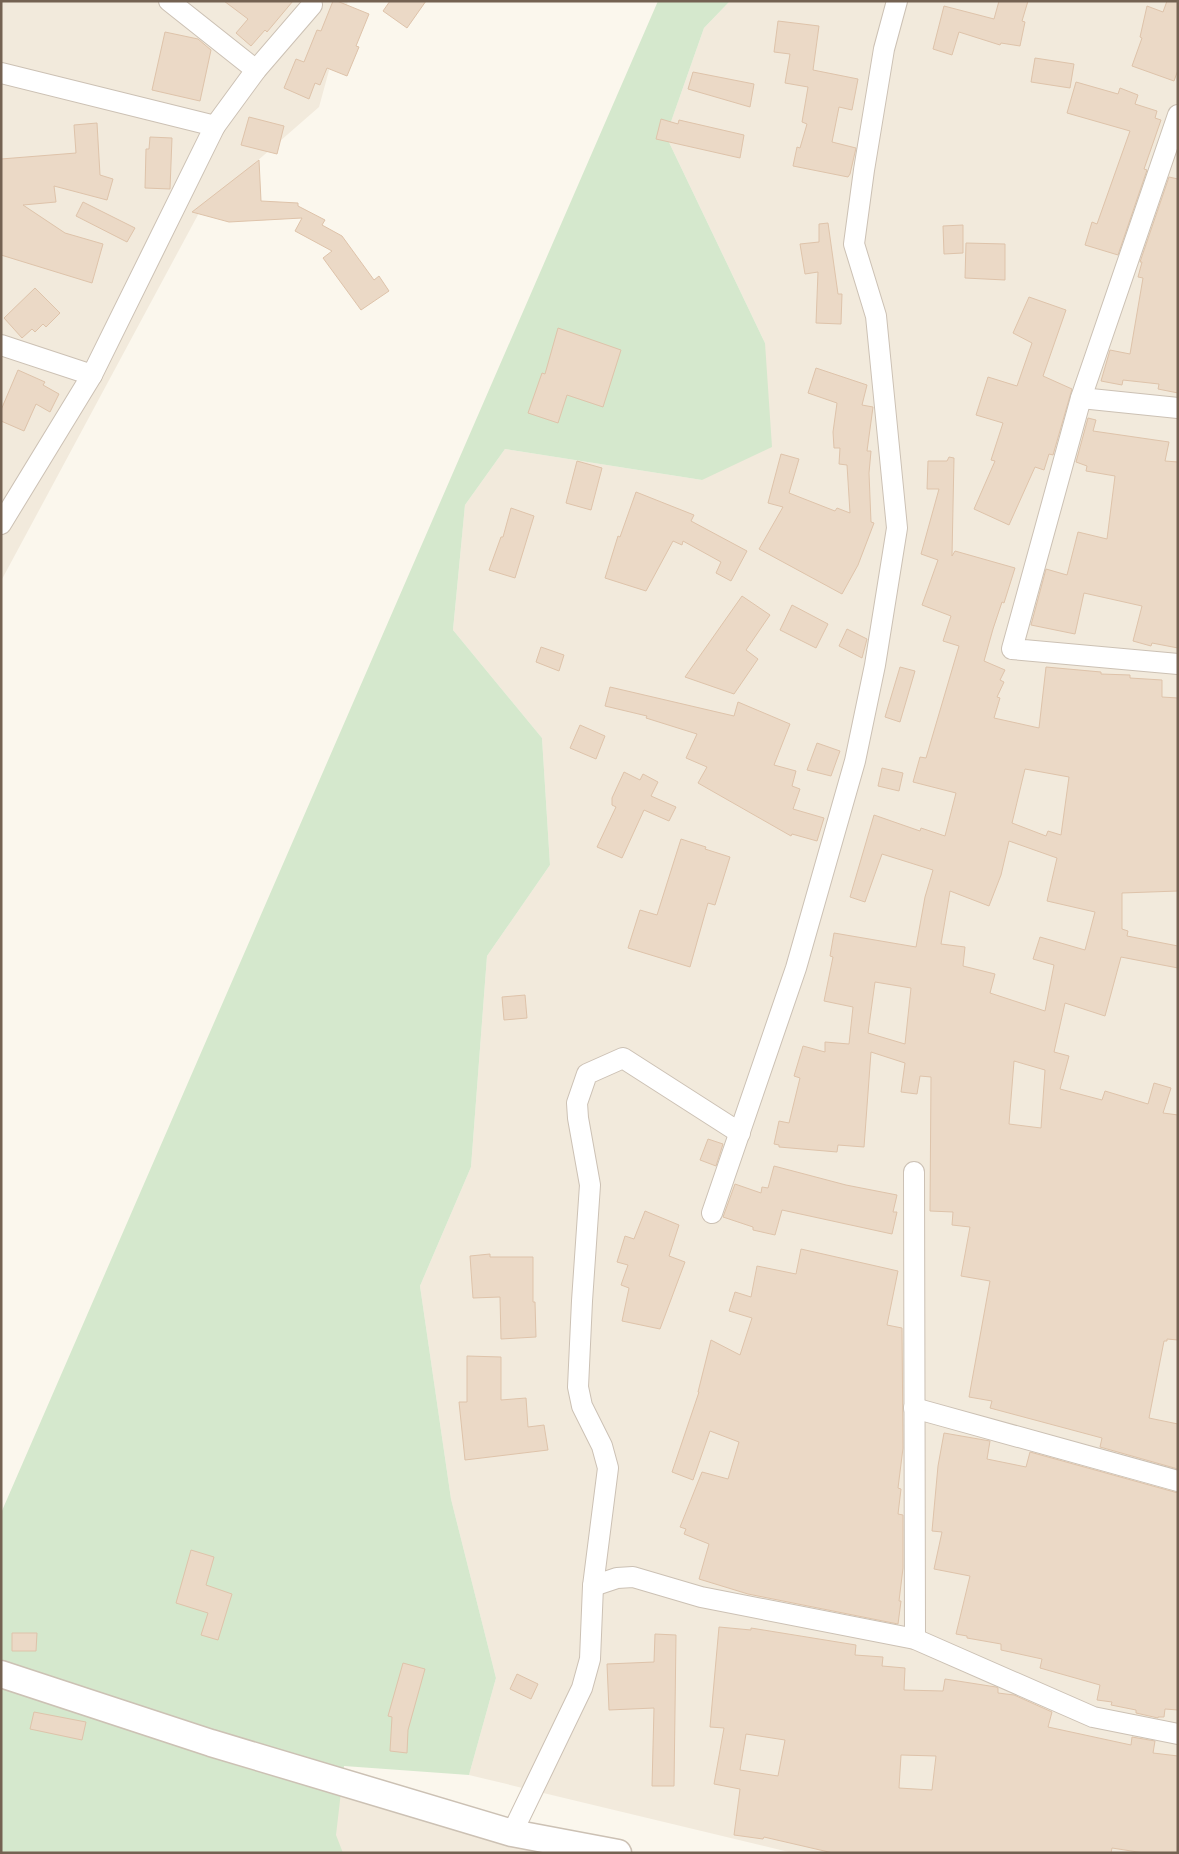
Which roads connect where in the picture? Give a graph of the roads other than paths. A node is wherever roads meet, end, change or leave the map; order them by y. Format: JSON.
{"nodes":[{"id":1,"x":169,"y":1,"type":"edge"},
{"id":2,"x":897,"y":1,"type":"edge"},
{"id":3,"x":312,"y":5,"type":"dead end"},
{"id":4,"x":256,"y":70,"type":"junction"},
{"id":5,"x":1,"y":74,"type":"edge"},
{"id":6,"x":1178,"y":115,"type":"edge"},
{"id":7,"x":215,"y":126,"type":"junction"},
{"id":8,"x":1170,"y":161,"type":"edge"},
{"id":9,"x":1,"y":345,"type":"edge"},
{"id":10,"x":92,"y":375,"type":"junction"},
{"id":11,"x":1081,"y":398,"type":"junction"},
{"id":12,"x":1178,"y":408,"type":"edge"},
{"id":13,"x":1,"y":524,"type":"edge"},
{"id":14,"x":1178,"y":664,"type":"edge"},
{"id":15,"x":740,"y":1133,"type":"junction"},
{"id":16,"x":914,"y":1172,"type":"dead end"},
{"id":17,"x":712,"y":1213,"type":"dead end"},
{"id":18,"x":914,"y":1408,"type":"junction"},
{"id":19,"x":1178,"y":1481,"type":"edge"},
{"id":20,"x":593,"y":1586,"type":"junction"},
{"id":21,"x":915,"y":1639,"type":"junction"},
{"id":22,"x":1,"y":1674,"type":"edge"},
{"id":23,"x":1178,"y":1734,"type":"edge"},
{"id":24,"x":512,"y":1834,"type":"junction"},
{"id":25,"x":584,"y":1849,"type":"edge"},
{"id":26,"x":618,"y":1853,"type":"edge"}],
"edges":[{"from":1,"to":4,"type":"street"},
{"from":2,"to":15,"type":"street"},
{"from":3,"to":4,"type":"street"},
{"from":4,"to":7,"type":"street"},
{"from":5,"to":7,"type":"street"},
{"from":6,"to":8,"type":"street"},
{"from":7,"to":10,"type":"street"},
{"from":8,"to":11,"type":"street"},
{"from":9,"to":10,"type":"street"},
{"from":10,"to":13,"type":"street"},
{"from":11,"to":12,"type":"street"},
{"from":11,"to":14,"type":"street"},
{"from":15,"to":17,"type":"street"},
{"from":15,"to":20,"type":"street"},
{"from":16,"to":18,"type":"street"},
{"from":18,"to":19,"type":"street"},
{"from":18,"to":21,"type":"street"},
{"from":20,"to":21,"type":"street"},
{"from":20,"to":24,"type":"street"},
{"from":21,"to":23,"type":"street"},
{"from":22,"to":24,"type":"street"},
{"from":24,"to":25,"type":"street"},
{"from":25,"to":26,"type":"street"}]}
